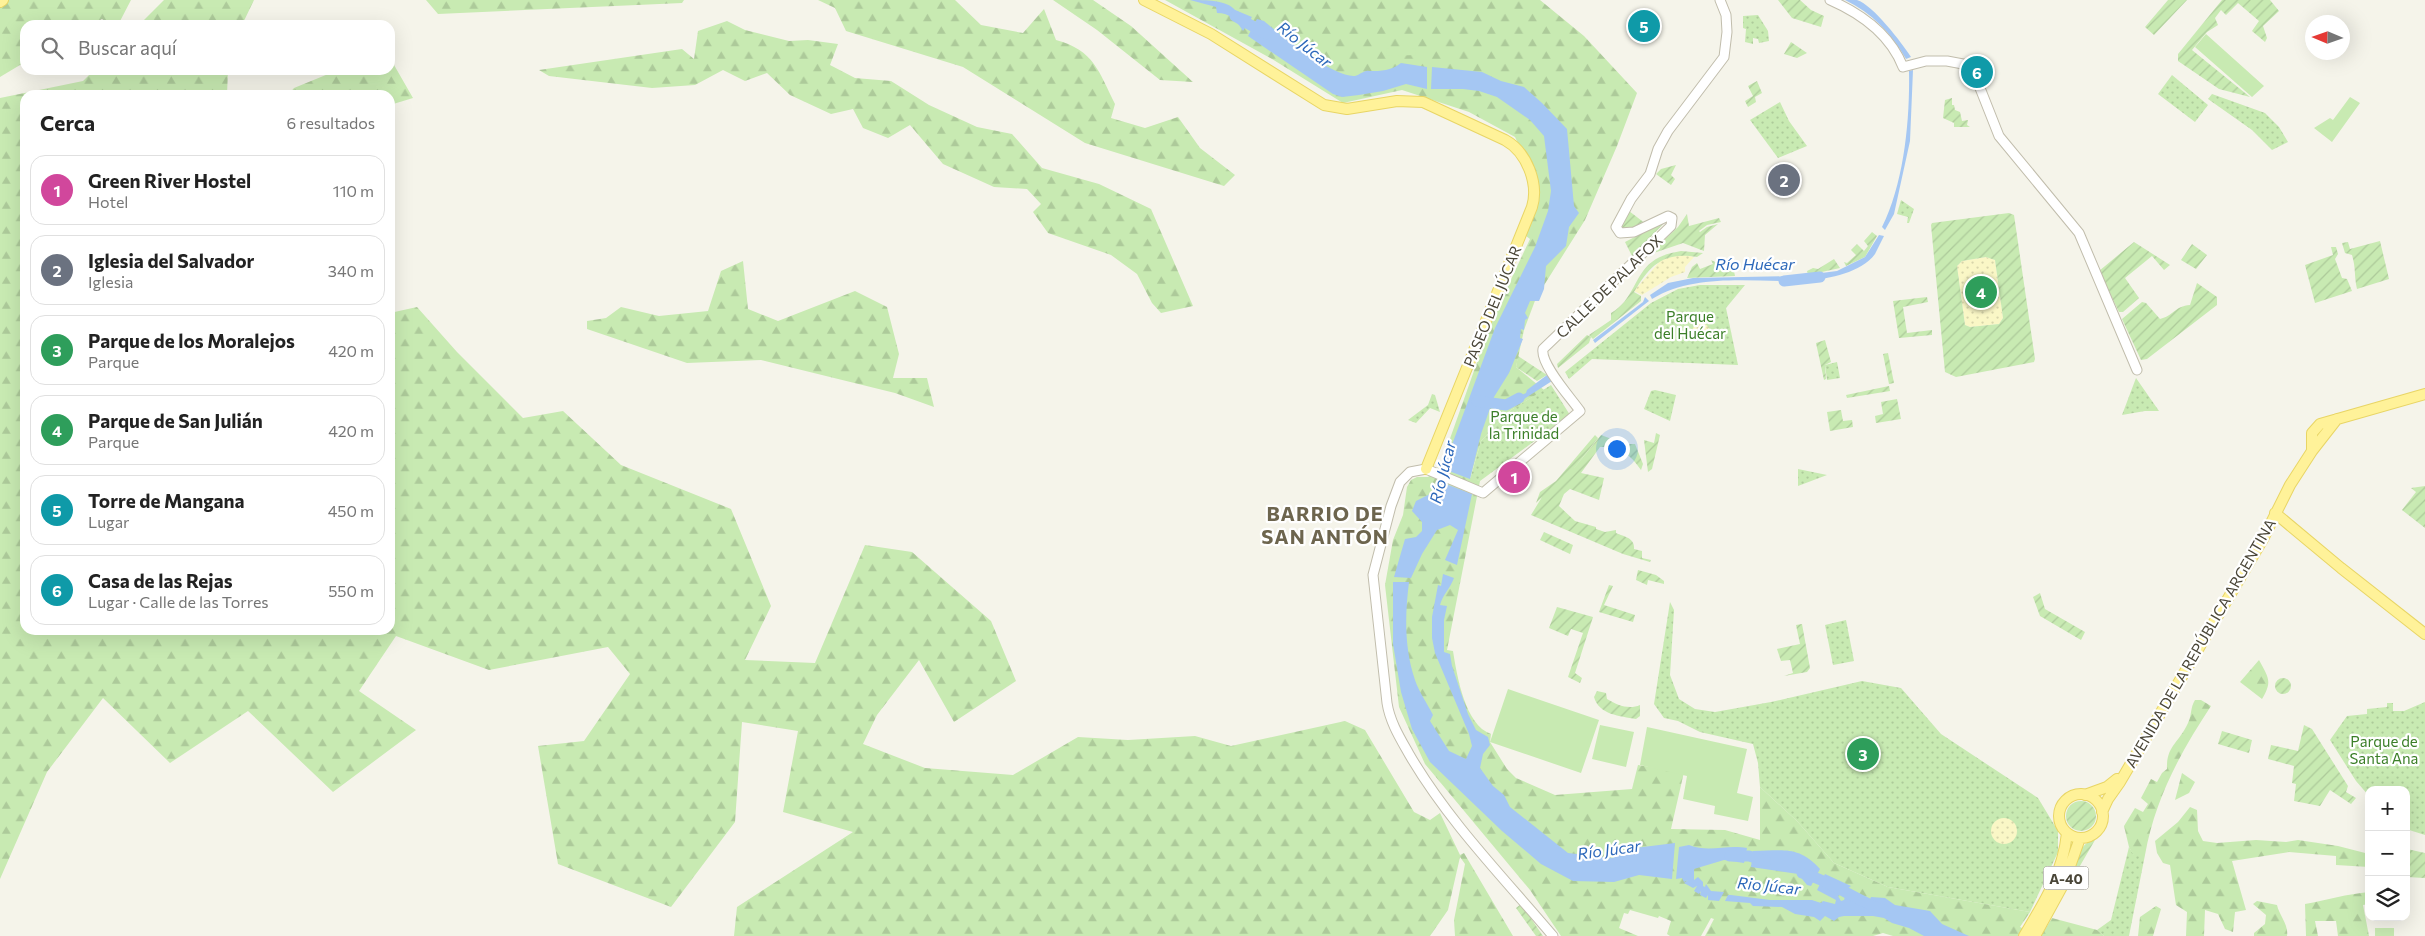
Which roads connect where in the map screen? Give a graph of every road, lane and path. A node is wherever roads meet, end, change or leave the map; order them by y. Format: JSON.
{"nodes":[{"id":1,"x":1144,"y":0,"type":"edge"},
{"id":2,"x":1720,"y":0,"type":"edge"},
{"id":3,"x":1830,"y":0,"type":"edge"},
{"id":4,"x":2137,"y":370,"type":"dead end"},
{"id":5,"x":2425,"y":394,"type":"edge"},
{"id":6,"x":1429,"y":470,"type":"junction"},
{"id":7,"x":2275,"y":513,"type":"junction"},
{"id":8,"x":2425,"y":634,"type":"edge"},
{"id":9,"x":2124,"y":774,"type":"junction"},
{"id":10,"x":2085,"y":795,"type":"junction"},
{"id":11,"x":2102,"y":812,"type":"junction"},
{"id":12,"x":2066,"y":833,"type":"junction"},
{"id":13,"x":2080,"y":838,"type":"junction"},
{"id":14,"x":2043,"y":913,"type":"junction"},
{"id":15,"x":1553,"y":936,"type":"edge"},
{"id":16,"x":2024,"y":936,"type":"edge"},
{"id":17,"x":2035,"y":936,"type":"edge"}],
"edges":[{"from":1,"to":6,"type":"main road","name":"PASEO DEL JÚCAR"},
{"from":2,"to":6,"type":"street","name":"CALLE DE PALAFOX"},
{"from":3,"to":4,"type":"street"},
{"from":5,"to":7,"type":"main road","name":"AVENIDA DE LA REPÚBLICA ARGENTINA"},
{"from":6,"to":15,"type":"street"},
{"from":7,"to":8,"type":"main road"},
{"from":7,"to":9,"type":"main road","name":"AVENIDA DE LA REPÚBLICA ARGENTINA"},
{"from":9,"to":10,"type":"main road","name":"AVENIDA DE LA REPÚBLICA ARGENTINA"},
{"from":9,"to":11,"type":"main road","name":"AVENIDA DE LA REPÚBLICA ARGENTINA"},
{"from":10,"to":11,"type":"main road"},
{"from":10,"to":12,"type":"main road"},
{"from":11,"to":13,"type":"main road"},
{"from":12,"to":13,"type":"main road"},
{"from":12,"to":14,"type":"main road","number":"A-40"},
{"from":13,"to":14,"type":"main road","number":"A-40"},
{"from":14,"to":16,"type":"main road","number":"A-40"},
{"from":14,"to":17,"type":"main road","number":"A-40"}]}
